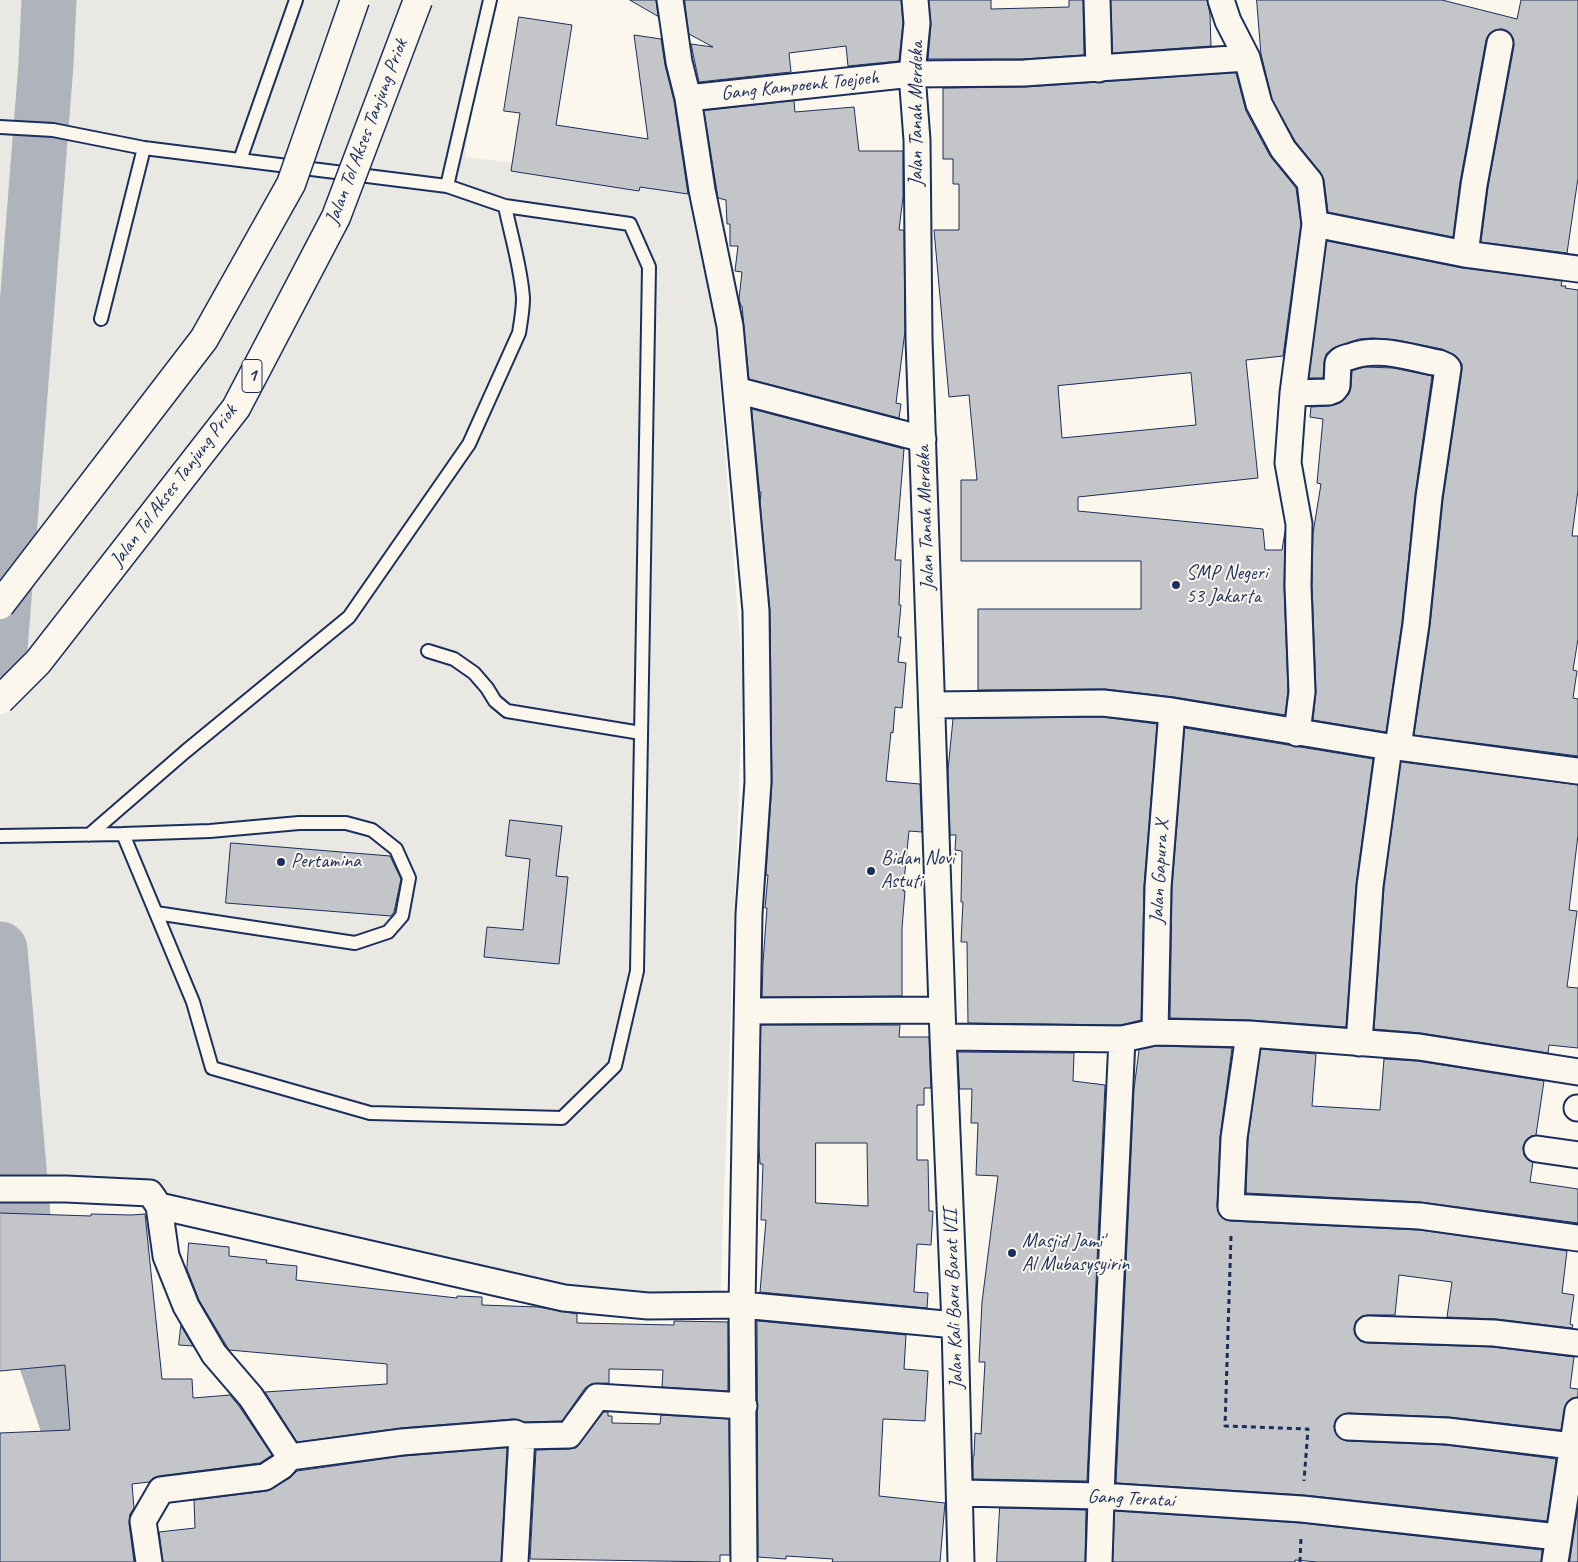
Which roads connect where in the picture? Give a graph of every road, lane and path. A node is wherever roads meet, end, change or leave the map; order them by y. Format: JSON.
{"nodes":[{"id":1,"x":296,"y":0,"type":"edge"},
{"id":2,"x":355,"y":0,"type":"edge"},
{"id":3,"x":418,"y":0,"type":"edge"},
{"id":4,"x":490,"y":0,"type":"edge"},
{"id":5,"x":670,"y":0,"type":"edge"},
{"id":6,"x":915,"y":0,"type":"edge"},
{"id":7,"x":1097,"y":0,"type":"edge"},
{"id":8,"x":1222,"y":0,"type":"edge"},
{"id":9,"x":1500,"y":43,"type":"dead end"},
{"id":10,"x":1247,"y":58,"type":"junction"},
{"id":11,"x":1099,"y":69,"type":"junction"},
{"id":12,"x":912,"y":74,"type":"junction"},
{"id":13,"x":688,"y":98,"type":"junction"},
{"id":14,"x":0,"y":127,"type":"edge"},
{"id":15,"x":144,"y":148,"type":"junction"},
{"id":16,"x":240,"y":160,"type":"junction"},
{"id":17,"x":447,"y":186,"type":"junction"},
{"id":18,"x":504,"y":206,"type":"junction"},
{"id":19,"x":1315,"y":224,"type":"junction"},
{"id":20,"x":1465,"y":254,"type":"junction"},
{"id":21,"x":1578,"y":270,"type":"edge"},
{"id":22,"x":101,"y":319,"type":"dead end"},
{"id":23,"x":736,"y":390,"type":"junction"},
{"id":24,"x":1293,"y":393,"type":"junction"},
{"id":25,"x":923,"y":438,"type":"junction"},
{"id":26,"x":0,"y":605,"type":"edge"},
{"id":27,"x":428,"y":651,"type":"dead end"},
{"id":28,"x":0,"y":700,"type":"edge"},
{"id":29,"x":932,"y":705,"type":"junction"},
{"id":30,"x":1172,"y":711,"type":"junction"},
{"id":31,"x":641,"y":732,"type":"junction"},
{"id":32,"x":1297,"y":733,"type":"junction"},
{"id":33,"x":1393,"y":747,"type":"junction"},
{"id":34,"x":1578,"y":771,"type":"edge"},
{"id":35,"x":123,"y":834,"type":"junction"},
{"id":36,"x":89,"y":835,"type":"junction"},
{"id":37,"x":2,"y":836,"type":"edge"},
{"id":38,"x":156,"y":913,"type":"junction"},
{"id":39,"x":942,"y":1010,"type":"junction"},
{"id":40,"x":748,"y":1011,"type":"junction"},
{"id":41,"x":1155,"y":1032,"type":"junction"},
{"id":42,"x":1249,"y":1034,"type":"junction"},
{"id":43,"x":943,"y":1037,"type":"junction"},
{"id":44,"x":1122,"y":1039,"type":"junction"},
{"id":45,"x":1359,"y":1043,"type":"junction"},
{"id":46,"x":1578,"y":1072,"type":"edge"},
{"id":47,"x":1537,"y":1149,"type":"dead end"},
{"id":48,"x":1578,"y":1155,"type":"edge"},
{"id":49,"x":0,"y":1189,"type":"edge"},
{"id":50,"x":159,"y":1206,"type":"junction"},
{"id":51,"x":1232,"y":1208,"type":"junction"},
{"id":52,"x":1578,"y":1238,"type":"edge"},
{"id":53,"x":742,"y":1305,"type":"junction"},
{"id":54,"x":955,"y":1325,"type":"junction"},
{"id":55,"x":1368,"y":1329,"type":"dead end"},
{"id":56,"x":1578,"y":1343,"type":"edge"},
{"id":57,"x":744,"y":1406,"type":"junction"},
{"id":58,"x":1578,"y":1411,"type":"edge"},
{"id":59,"x":1348,"y":1427,"type":"dead end"},
{"id":60,"x":522,"y":1436,"type":"junction"},
{"id":61,"x":1572,"y":1446,"type":"junction"},
{"id":62,"x":290,"y":1457,"type":"junction"},
{"id":63,"x":960,"y":1493,"type":"junction"},
{"id":64,"x":1101,"y":1496,"type":"junction"},
{"id":65,"x":1302,"y":1509,"type":"junction"},
{"id":66,"x":1558,"y":1537,"type":"junction"},
{"id":67,"x":149,"y":1562,"type":"edge"},
{"id":68,"x":515,"y":1562,"type":"edge"},
{"id":69,"x":744,"y":1562,"type":"edge"},
{"id":70,"x":961,"y":1562,"type":"edge"},
{"id":71,"x":1099,"y":1562,"type":"edge"},
{"id":72,"x":1300,"y":1562,"type":"edge"},
{"id":73,"x":1556,"y":1562,"type":"edge"}],
"edges":[{"from":1,"to":16,"type":"lane"},
{"from":2,"to":26,"type":"highway","bridge":true},
{"from":3,"to":28,"type":"highway","name":"Jalan Tol Akses Tanjung Priok","number":"1","bridge":true},
{"from":4,"to":17,"type":"lane"},
{"from":5,"to":13,"type":"street"},
{"from":6,"to":12,"type":"street","name":"Jalan Tanah Merdeka"},
{"from":7,"to":11,"type":"street"},
{"from":8,"to":10,"type":"street"},
{"from":9,"to":20,"type":"street"},
{"from":10,"to":11,"type":"street","name":"Gang Kampoenk Toejoeh"},
{"from":10,"to":19,"type":"street"},
{"from":11,"to":12,"type":"street","name":"Gang Kampoenk Toejoeh"},
{"from":12,"to":13,"type":"street","name":"Gang Kampoenk Toejoeh"},
{"from":12,"to":25,"type":"street","name":"Jalan Tanah Merdeka"},
{"from":13,"to":23,"type":"street"},
{"from":14,"to":15,"type":"lane"},
{"from":15,"to":16,"type":"lane"},
{"from":15,"to":22,"type":"lane"},
{"from":16,"to":17,"type":"lane"},
{"from":17,"to":18,"type":"lane"},
{"from":18,"to":31,"type":"lane"},
{"from":18,"to":36,"type":"lane"},
{"from":19,"to":20,"type":"street"},
{"from":19,"to":24,"type":"street"},
{"from":20,"to":21,"type":"street"},
{"from":23,"to":25,"type":"street"},
{"from":23,"to":40,"type":"street"},
{"from":24,"to":32,"type":"street"},
{"from":24,"to":33,"type":"street"},
{"from":25,"to":29,"type":"street","name":"Jalan Tanah Merdeka"},
{"from":27,"to":31,"type":"lane"},
{"from":29,"to":30,"type":"street"},
{"from":29,"to":39,"type":"street","name":"Jalan Tanah Merdeka"},
{"from":30,"to":32,"type":"street"},
{"from":30,"to":41,"type":"street","name":"Jalan Gapura X"},
{"from":31,"to":38,"type":"lane"},
{"from":32,"to":33,"type":"street"},
{"from":33,"to":34,"type":"street"},
{"from":33,"to":45,"type":"street"},
{"from":35,"to":36,"type":"lane"},
{"from":35,"to":38,"type":"lane"},
{"from":35,"to":38,"type":"lane"},
{"from":36,"to":37,"type":"lane"},
{"from":39,"to":40,"type":"street"},
{"from":39,"to":43,"type":"street","name":"Jalan Tanah Merdeka"},
{"from":40,"to":53,"type":"street"},
{"from":41,"to":42,"type":"street"},
{"from":41,"to":44,"type":"street"},
{"from":42,"to":45,"type":"street"},
{"from":42,"to":51,"type":"street"},
{"from":43,"to":44,"type":"street"},
{"from":43,"to":54,"type":"street","name":"Jalan Kali Baru Barat VII"},
{"from":44,"to":64,"type":"street"},
{"from":45,"to":46,"type":"street"},
{"from":47,"to":48,"type":"street"},
{"from":49,"to":50,"type":"street"},
{"from":50,"to":53,"type":"street"},
{"from":50,"to":62,"type":"street"},
{"from":51,"to":52,"type":"street"},
{"from":51,"to":65,"type":"path"},
{"from":53,"to":54,"type":"street"},
{"from":53,"to":57,"type":"street"},
{"from":54,"to":63,"type":"street","name":"Jalan Kali Baru Barat VII"},
{"from":55,"to":56,"type":"street"},
{"from":57,"to":60,"type":"street"},
{"from":57,"to":69,"type":"street"},
{"from":58,"to":61,"type":"street"},
{"from":59,"to":61,"type":"street"},
{"from":60,"to":62,"type":"street"},
{"from":60,"to":68,"type":"street"},
{"from":61,"to":66,"type":"street"},
{"from":62,"to":67,"type":"street"},
{"from":63,"to":64,"type":"street","name":"Gang Teratai"},
{"from":63,"to":70,"type":"street","name":"Jalan Kali Baru Barat VII"},
{"from":64,"to":65,"type":"street","name":"Gang Teratai"},
{"from":64,"to":71,"type":"street"},
{"from":65,"to":66,"type":"street","name":"Gang Teratai"},
{"from":65,"to":72,"type":"path"},
{"from":66,"to":73,"type":"street"}]}
